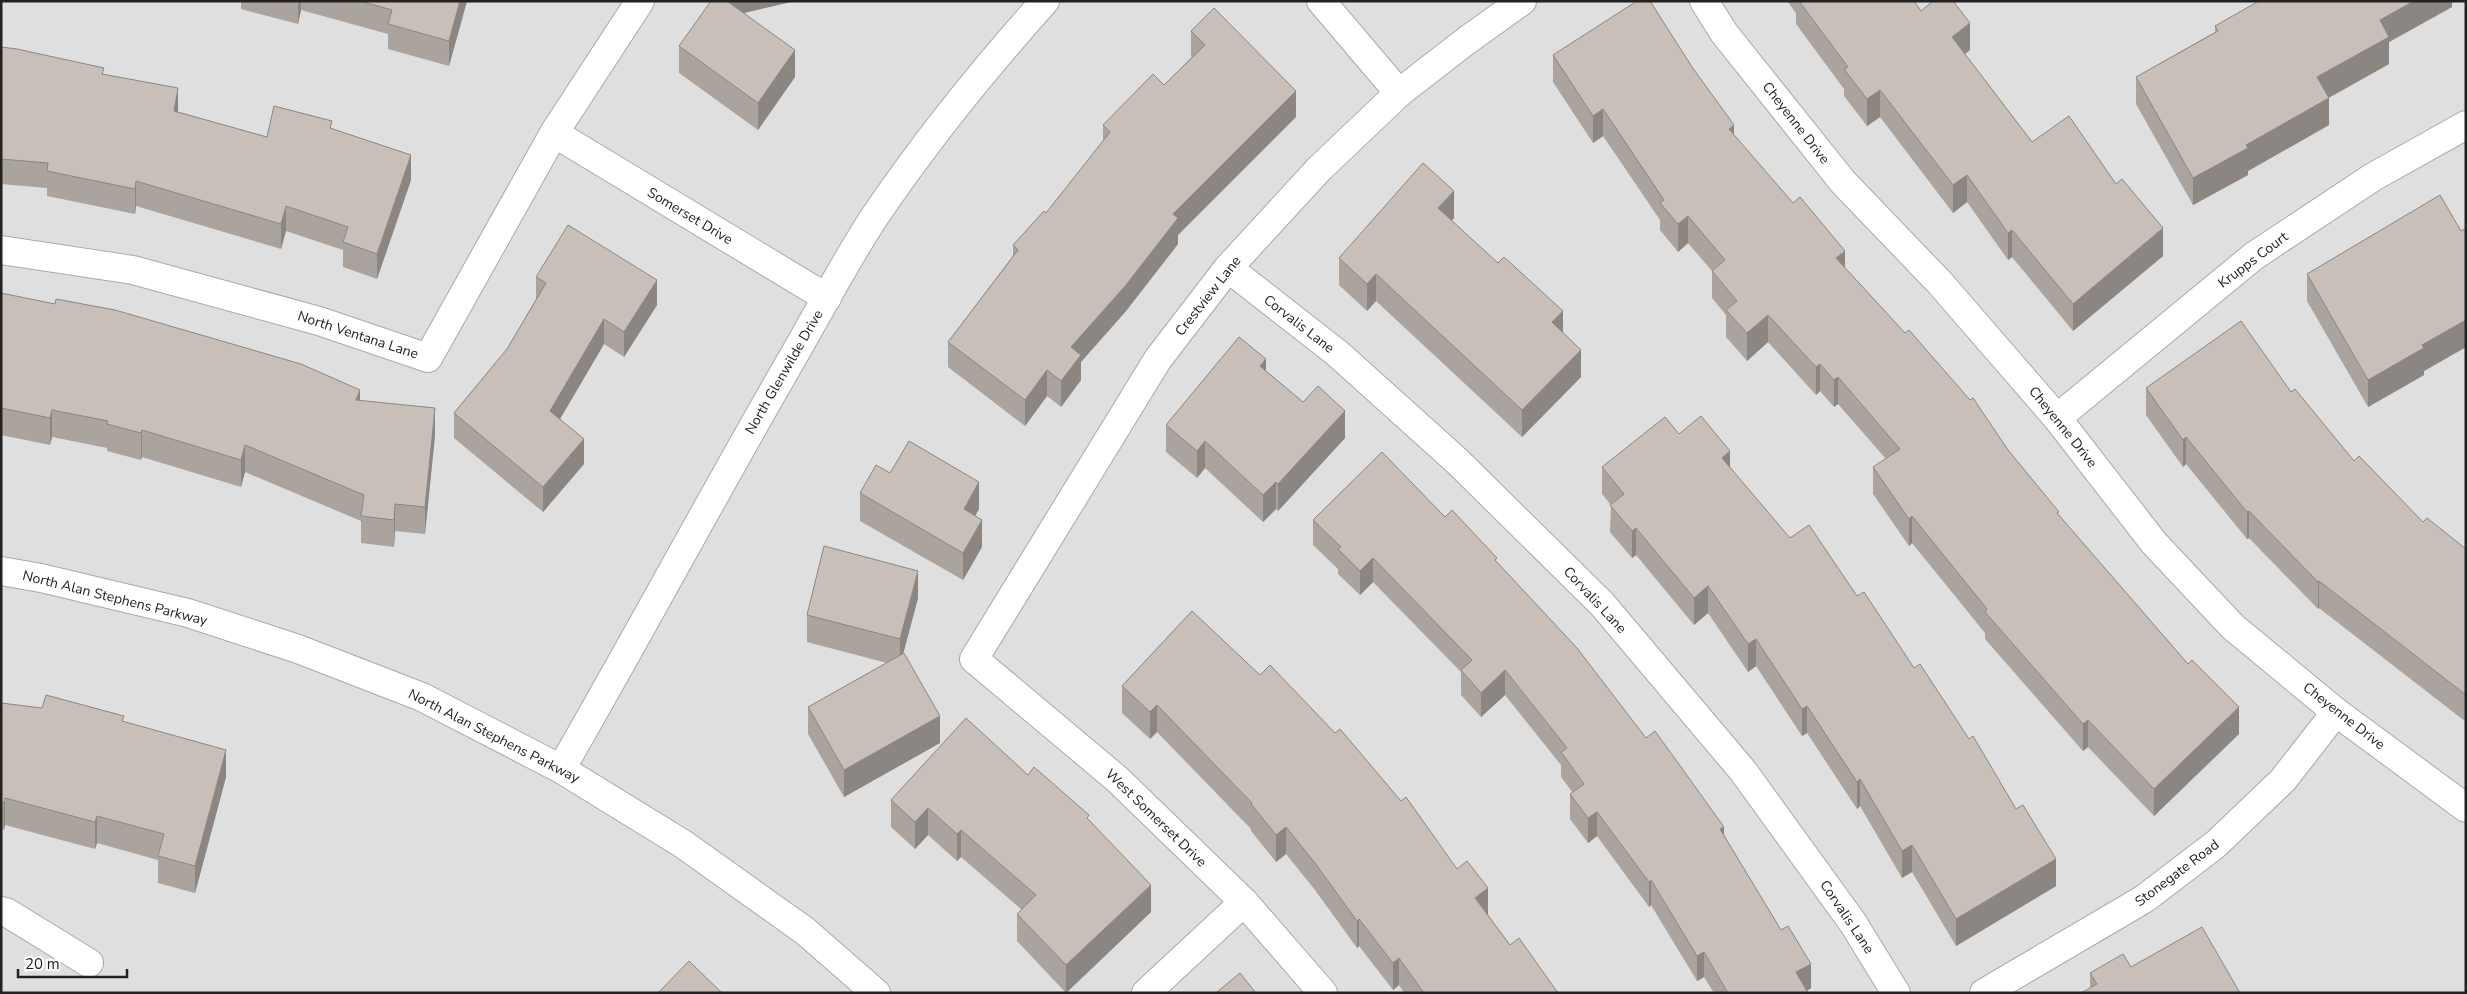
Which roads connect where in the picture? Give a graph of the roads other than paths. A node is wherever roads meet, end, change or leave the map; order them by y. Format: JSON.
{"nodes":[{"id":1,"x":640,"y":1,"type":"edge"},
{"id":2,"x":1045,"y":1,"type":"edge"},
{"id":3,"x":1321,"y":1,"type":"edge"},
{"id":4,"x":1522,"y":1,"type":"edge"},
{"id":5,"x":1704,"y":1,"type":"edge"},
{"id":6,"x":1399,"y":93,"type":"junction"},
{"id":7,"x":2466,"y":125,"type":"edge"},
{"id":8,"x":554,"y":134,"type":"junction"},
{"id":9,"x":1,"y":250,"type":"edge"},
{"id":10,"x":1228,"y":268,"type":"junction"},
{"id":11,"x":827,"y":298,"type":"junction"},
{"id":12,"x":2057,"y":418,"type":"junction"},
{"id":13,"x":1,"y":571,"type":"edge"},
{"id":14,"x":974,"y":659,"type":"joint"},
{"id":15,"x":2336,"y":712,"type":"junction"},
{"id":16,"x":561,"y":769,"type":"junction"},
{"id":17,"x":2466,"y":808,"type":"edge"},
{"id":18,"x":1244,"y":902,"type":"junction"},
{"id":19,"x":1,"y":911,"type":"edge"},
{"id":20,"x":89,"y":963,"type":"dead end"},
{"id":21,"x":876,"y":993,"type":"edge"},
{"id":22,"x":1146,"y":993,"type":"edge"},
{"id":23,"x":1323,"y":993,"type":"edge"},
{"id":24,"x":1896,"y":993,"type":"edge"},
{"id":25,"x":1984,"y":993,"type":"edge"}],
"edges":[{"from":1,"to":8,"type":"street","name":"North Ventana Lane"},
{"from":2,"to":11,"type":"street","name":"North Glenwilde Drive"},
{"from":3,"to":6,"type":"street"},
{"from":4,"to":6,"type":"street","name":"Crestview Lane"},
{"from":5,"to":12,"type":"street","name":"Cheyenne Drive"},
{"from":6,"to":10,"type":"street","name":"Crestview Lane"},
{"from":7,"to":12,"type":"street","name":"Krupps Court"},
{"from":8,"to":9,"type":"street","name":"North Ventana Lane"},
{"from":8,"to":11,"type":"street","name":"Somerset Drive"},
{"from":10,"to":14,"type":"street","name":"Crestview Lane"},
{"from":10,"to":24,"type":"street","name":"Corvalis Lane"},
{"from":11,"to":16,"type":"street","name":"North Glenwilde Drive"},
{"from":12,"to":15,"type":"street","name":"Cheyenne Drive"},
{"from":13,"to":16,"type":"street","name":"North Alan Stephens Parkway"},
{"from":14,"to":18,"type":"street","name":"West Somerset Drive"},
{"from":15,"to":17,"type":"street","name":"Cheyenne Drive"},
{"from":15,"to":25,"type":"street","name":"Stonegate Road"},
{"from":16,"to":21,"type":"street","name":"North Alan Stephens Parkway"},
{"from":18,"to":22,"type":"street"},
{"from":18,"to":23,"type":"street","name":"West Somerset Drive"},
{"from":19,"to":20,"type":"street"}]}
